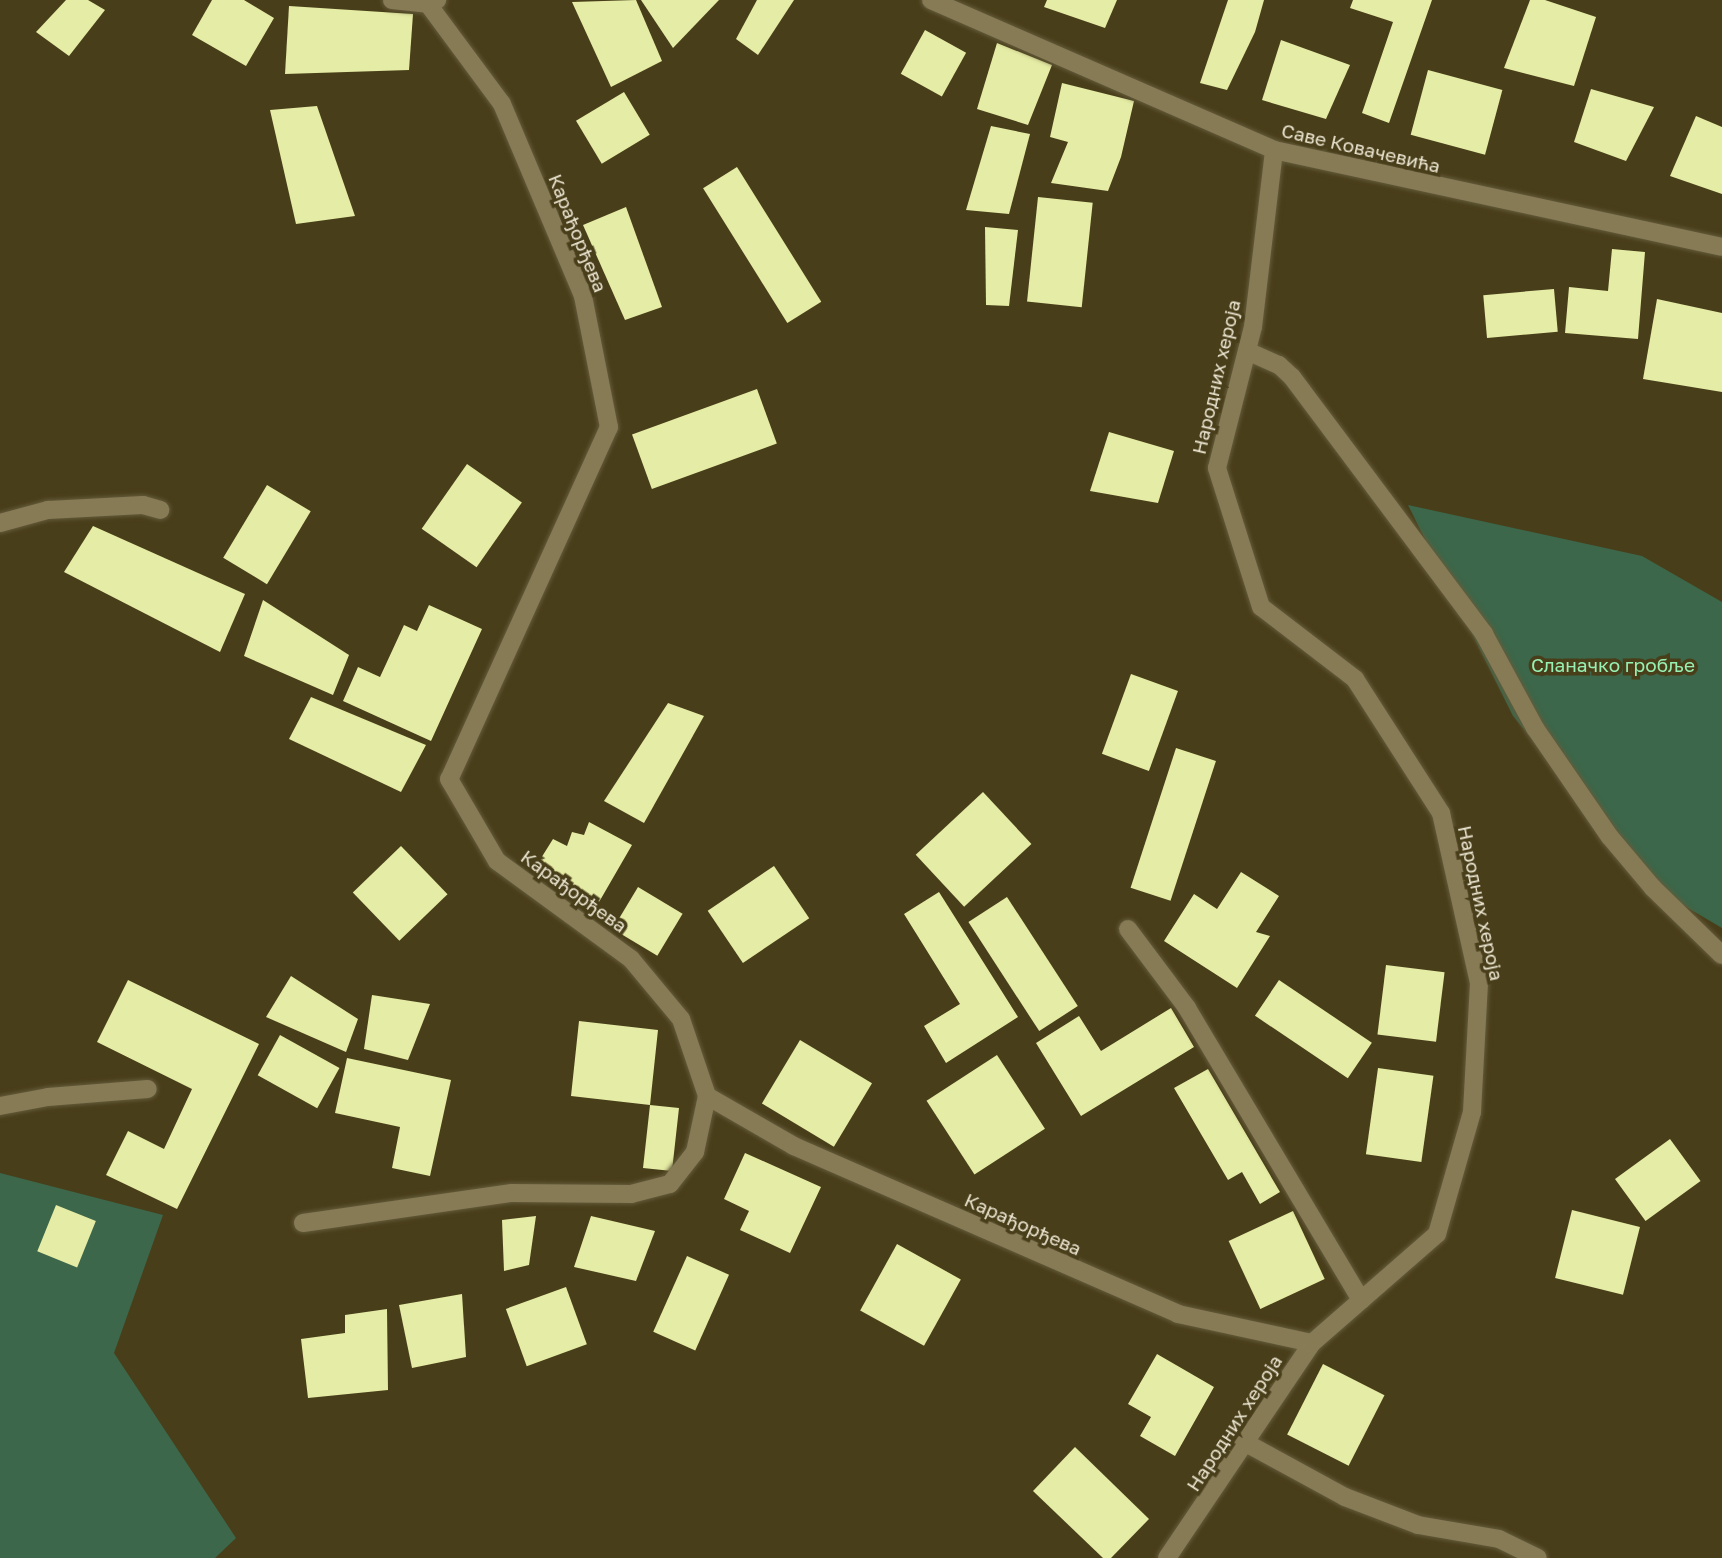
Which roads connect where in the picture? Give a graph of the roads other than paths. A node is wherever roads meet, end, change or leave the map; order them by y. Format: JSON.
{"nodes":[{"id":1,"x":392,"y":0,"type":"edge"},
{"id":2,"x":932,"y":0,"type":"edge"},
{"id":3,"x":433,"y":2,"type":"edge"},
{"id":4,"x":1274,"y":150,"type":"junction"},
{"id":5,"x":1722,"y":247,"type":"edge"},
{"id":6,"x":1247,"y":351,"type":"junction"},
{"id":7,"x":160,"y":510,"type":"dead end"},
{"id":8,"x":0,"y":523,"type":"edge"},
{"id":9,"x":1128,"y":929,"type":"dead end"},
{"id":10,"x":1722,"y":956,"type":"edge"},
{"id":11,"x":148,"y":1089,"type":"dead end"},
{"id":12,"x":707,"y":1096,"type":"junction"},
{"id":13,"x":0,"y":1106,"type":"edge"},
{"id":14,"x":303,"y":1223,"type":"dead end"},
{"id":15,"x":1361,"y":1300,"type":"junction"},
{"id":16,"x":1312,"y":1343,"type":"junction"},
{"id":17,"x":1246,"y":1443,"type":"junction"},
{"id":18,"x":1167,"y":1558,"type":"edge"},
{"id":19,"x":1538,"y":1558,"type":"edge"}],
"edges":[{"from":1,"to":3,"type":"street"},
{"from":2,"to":4,"type":"street","name":"Саве Ковачевића"},
{"from":3,"to":12,"type":"street","name":"Карађорђева"},
{"from":4,"to":5,"type":"street","name":"Саве Ковачевића"},
{"from":4,"to":6,"type":"street","name":"Народних хероја"},
{"from":6,"to":10,"type":"street"},
{"from":6,"to":15,"type":"street","name":"Народних хероја"},
{"from":7,"to":8,"type":"street"},
{"from":9,"to":15,"type":"street"},
{"from":11,"to":13,"type":"street"},
{"from":12,"to":14,"type":"street"},
{"from":12,"to":16,"type":"street","name":"Карађорђева"},
{"from":15,"to":16,"type":"street","name":"Народних хероја"},
{"from":16,"to":17,"type":"street","name":"Народних хероја"},
{"from":17,"to":18,"type":"street","name":"Народних хероја"},
{"from":17,"to":19,"type":"street"}]}
